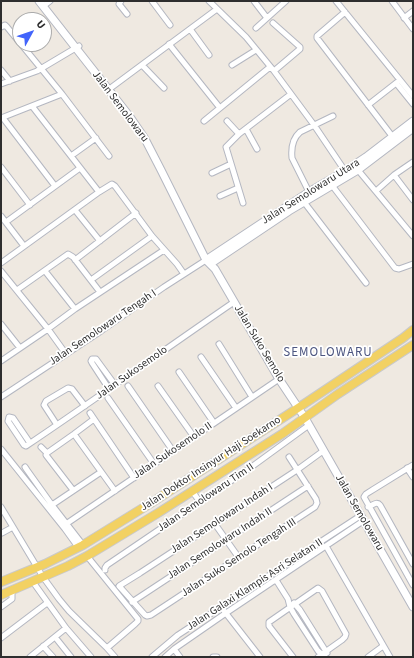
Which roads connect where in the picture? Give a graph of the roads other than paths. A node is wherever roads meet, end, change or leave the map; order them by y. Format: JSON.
{"nodes":[{"id":1,"x":39,"y":1,"type":"edge"},
{"id":2,"x":121,"y":1,"type":"edge"},
{"id":3,"x":152,"y":1,"type":"edge"},
{"id":4,"x":209,"y":1,"type":"edge"},
{"id":5,"x":254,"y":1,"type":"edge"},
{"id":6,"x":286,"y":1,"type":"edge"},
{"id":7,"x":336,"y":1,"type":"edge"},
{"id":8,"x":392,"y":1,"type":"edge"},
{"id":9,"x":47,"y":2,"type":"edge"},
{"id":10,"x":217,"y":9,"type":"junction"},
{"id":11,"x":413,"y":11,"type":"edge"},
{"id":12,"x":345,"y":12,"type":"junction"},
{"id":13,"x":126,"y":14,"type":"dead end"},
{"id":14,"x":267,"y":18,"type":"junction"},
{"id":15,"x":404,"y":18,"type":"junction"},
{"id":16,"x":273,"y":24,"type":"dead end"},
{"id":17,"x":170,"y":25,"type":"dead end"},
{"id":18,"x":1,"y":26,"type":"edge"},
{"id":19,"x":256,"y":28,"type":"dead end"},
{"id":20,"x":190,"y":29,"type":"junction"},
{"id":21,"x":413,"y":29,"type":"edge"},
{"id":22,"x":12,"y":33,"type":"edge"},
{"id":23,"x":169,"y":44,"type":"junction"},
{"id":24,"x":78,"y":47,"type":"junction"},
{"id":25,"x":256,"y":50,"type":"junction"},
{"id":26,"x":27,"y":52,"type":"edge"},
{"id":27,"x":209,"y":55,"type":"dead end"},
{"id":28,"x":142,"y":65,"type":"junction"},
{"id":29,"x":232,"y":65,"type":"dead end"},
{"id":30,"x":41,"y":69,"type":"junction"},
{"id":31,"x":272,"y":69,"type":"junction"},
{"id":32,"x":1,"y":70,"type":"edge"},
{"id":33,"x":10,"y":81,"type":"junction"},
{"id":34,"x":398,"y":81,"type":"junction"},
{"id":35,"x":1,"y":84,"type":"edge"},
{"id":36,"x":112,"y":87,"type":"junction"},
{"id":37,"x":164,"y":88,"type":"dead end"},
{"id":38,"x":62,"y":94,"type":"junction"},
{"id":39,"x":291,"y":94,"type":"junction"},
{"id":40,"x":413,"y":96,"type":"edge"},
{"id":41,"x":413,"y":104,"type":"edge"},
{"id":42,"x":368,"y":105,"type":"junction"},
{"id":43,"x":32,"y":106,"type":"junction"},
{"id":44,"x":220,"y":108,"type":"junction"},
{"id":45,"x":333,"y":116,"type":"dead end"},
{"id":46,"x":2,"y":118,"type":"edge"},
{"id":47,"x":227,"y":121,"type":"dead end"},
{"id":48,"x":413,"y":121,"type":"edge"},
{"id":49,"x":204,"y":122,"type":"dead end"},
{"id":50,"x":314,"y":125,"type":"junction"},
{"id":51,"x":413,"y":128,"type":"edge"},
{"id":52,"x":246,"y":129,"type":"junction"},
{"id":53,"x":239,"y":134,"type":"junction"},
{"id":54,"x":392,"y":136,"type":"junction"},
{"id":55,"x":147,"y":137,"type":"junction"},
{"id":56,"x":96,"y":138,"type":"junction"},
{"id":57,"x":257,"y":149,"type":"dead end"},
{"id":58,"x":71,"y":156,"type":"junction"},
{"id":59,"x":109,"y":156,"type":"dead end"},
{"id":60,"x":413,"y":162,"type":"edge"},
{"id":61,"x":231,"y":164,"type":"junction"},
{"id":62,"x":1,"y":167,"type":"edge"},
{"id":63,"x":80,"y":168,"type":"junction"},
{"id":64,"x":358,"y":170,"type":"junction"},
{"id":65,"x":345,"y":171,"type":"junction"},
{"id":66,"x":212,"y":173,"type":"dead end"},
{"id":67,"x":394,"y":175,"type":"junction"},
{"id":68,"x":331,"y":183,"type":"junction"},
{"id":69,"x":55,"y":186,"type":"junction"},
{"id":70,"x":238,"y":188,"type":"junction"},
{"id":71,"x":99,"y":192,"type":"junction"},
{"id":72,"x":310,"y":192,"type":"junction"},
{"id":73,"x":376,"y":192,"type":"junction"},
{"id":74,"x":220,"y":196,"type":"dead end"},
{"id":75,"x":413,"y":200,"type":"edge"},
{"id":76,"x":304,"y":202,"type":"junction"},
{"id":77,"x":243,"y":203,"type":"dead end"},
{"id":78,"x":30,"y":205,"type":"junction"},
{"id":79,"x":75,"y":210,"type":"junction"},
{"id":80,"x":136,"y":214,"type":"junction"},
{"id":81,"x":1,"y":216,"type":"edge"},
{"id":82,"x":6,"y":222,"type":"junction"},
{"id":83,"x":152,"y":236,"type":"junction"},
{"id":84,"x":413,"y":236,"type":"edge"},
{"id":85,"x":100,"y":241,"type":"junction"},
{"id":86,"x":24,"y":246,"type":"junction"},
{"id":87,"x":164,"y":250,"type":"junction"},
{"id":88,"x":75,"y":260,"type":"junction"},
{"id":89,"x":211,"y":262,"type":"junction"},
{"id":90,"x":1,"y":263,"type":"edge"},
{"id":91,"x":413,"y":264,"type":"edge"},
{"id":92,"x":1,"y":271,"type":"edge"},
{"id":93,"x":45,"y":271,"type":"junction"},
{"id":94,"x":184,"y":274,"type":"junction"},
{"id":95,"x":91,"y":280,"type":"junction"},
{"id":96,"x":366,"y":283,"type":"dead end"},
{"id":97,"x":17,"y":290,"type":"junction"},
{"id":98,"x":100,"y":292,"type":"junction"},
{"id":99,"x":234,"y":302,"type":"junction"},
{"id":100,"x":75,"y":309,"type":"junction"},
{"id":101,"x":1,"y":324,"type":"edge"},
{"id":102,"x":48,"y":329,"type":"junction"},
{"id":103,"x":413,"y":330,"type":"edge"},
{"id":104,"x":219,"y":344,"type":"dead end"},
{"id":105,"x":413,"y":345,"type":"edge"},
{"id":106,"x":20,"y":348,"type":"junction"},
{"id":107,"x":66,"y":354,"type":"junction"},
{"id":108,"x":201,"y":357,"type":"dead end"},
{"id":109,"x":1,"y":361,"type":"edge"},
{"id":110,"x":179,"y":372,"type":"dead end"},
{"id":111,"x":279,"y":379,"type":"junction"},
{"id":112,"x":115,"y":385,"type":"junction"},
{"id":113,"x":128,"y":386,"type":"dead end"},
{"id":114,"x":158,"y":386,"type":"dead end"},
{"id":115,"x":109,"y":389,"type":"junction"},
{"id":116,"x":1,"y":397,"type":"edge"},
{"id":117,"x":252,"y":397,"type":"junction"},
{"id":118,"x":108,"y":398,"type":"dead end"},
{"id":119,"x":85,"y":406,"type":"junction"},
{"id":120,"x":236,"y":408,"type":"junction"},
{"id":121,"x":298,"y":408,"type":"junction"},
{"id":122,"x":90,"y":413,"type":"dead end"},
{"id":123,"x":94,"y":419,"type":"junction"},
{"id":124,"x":307,"y":422,"type":"junction"},
{"id":125,"x":214,"y":423,"type":"junction"},
{"id":126,"x":57,"y":425,"type":"junction"},
{"id":127,"x":74,"y":434,"type":"junction"},
{"id":128,"x":194,"y":437,"type":"junction"},
{"id":129,"x":30,"y":443,"type":"junction"},
{"id":130,"x":41,"y":447,"type":"dead end"},
{"id":131,"x":1,"y":449,"type":"edge"},
{"id":132,"x":173,"y":451,"type":"junction"},
{"id":133,"x":323,"y":451,"type":"junction"},
{"id":134,"x":47,"y":453,"type":"junction"},
{"id":135,"x":289,"y":457,"type":"dead end"},
{"id":136,"x":154,"y":464,"type":"junction"},
{"id":137,"x":413,"y":465,"type":"edge"},
{"id":138,"x":25,"y":467,"type":"dead end"},
{"id":139,"x":408,"y":468,"type":"junction"},
{"id":140,"x":297,"y":470,"type":"junction"},
{"id":141,"x":100,"y":472,"type":"junction"},
{"id":142,"x":413,"y":477,"type":"edge"},
{"id":143,"x":134,"y":478,"type":"junction"},
{"id":144,"x":308,"y":486,"type":"junction"},
{"id":145,"x":73,"y":490,"type":"junction"},
{"id":146,"x":115,"y":491,"type":"junction"},
{"id":147,"x":192,"y":491,"type":"junction"},
{"id":148,"x":166,"y":493,"type":"junction"},
{"id":149,"x":200,"y":502,"type":"junction"},
{"id":150,"x":151,"y":503,"type":"junction"},
{"id":151,"x":173,"y":503,"type":"junction"},
{"id":152,"x":52,"y":505,"type":"junction"},
{"id":153,"x":1,"y":507,"type":"edge"},
{"id":154,"x":368,"y":507,"type":"junction"},
{"id":155,"x":158,"y":513,"type":"junction"},
{"id":156,"x":362,"y":519,"type":"junction"},
{"id":157,"x":66,"y":524,"type":"junction"},
{"id":158,"x":214,"y":524,"type":"junction"},
{"id":159,"x":13,"y":527,"type":"junction"},
{"id":160,"x":1,"y":533,"type":"edge"},
{"id":161,"x":333,"y":534,"type":"junction"},
{"id":162,"x":336,"y":539,"type":"junction"},
{"id":163,"x":226,"y":540,"type":"junction"},
{"id":164,"x":81,"y":546,"type":"junction"},
{"id":165,"x":326,"y":546,"type":"junction"},
{"id":166,"x":387,"y":551,"type":"junction"},
{"id":167,"x":87,"y":556,"type":"junction"},
{"id":168,"x":239,"y":558,"type":"junction"},
{"id":169,"x":413,"y":564,"type":"edge"},
{"id":170,"x":37,"y":567,"type":"junction"},
{"id":171,"x":105,"y":570,"type":"dead end"},
{"id":172,"x":43,"y":577,"type":"junction"},
{"id":173,"x":276,"y":580,"type":"junction"},
{"id":174,"x":1,"y":582,"type":"edge"},
{"id":175,"x":33,"y":582,"type":"junction"},
{"id":176,"x":413,"y":585,"type":"edge"},
{"id":177,"x":119,"y":586,"type":"joint"},
{"id":178,"x":12,"y":590,"type":"junction"},
{"id":179,"x":1,"y":595,"type":"edge"},
{"id":180,"x":288,"y":599,"type":"junction"},
{"id":181,"x":48,"y":602,"type":"junction"},
{"id":182,"x":132,"y":602,"type":"junction"},
{"id":183,"x":295,"y":604,"type":"junction"},
{"id":184,"x":221,"y":606,"type":"junction"},
{"id":185,"x":1,"y":607,"type":"edge"},
{"id":186,"x":290,"y":607,"type":"junction"},
{"id":187,"x":413,"y":607,"type":"edge"},
{"id":188,"x":226,"y":613,"type":"junction"},
{"id":189,"x":66,"y":628,"type":"junction"},
{"id":190,"x":55,"y":637,"type":"junction"},
{"id":191,"x":1,"y":638,"type":"edge"},
{"id":192,"x":43,"y":646,"type":"junction"},
{"id":193,"x":383,"y":646,"type":"junction"},
{"id":194,"x":107,"y":648,"type":"junction"},
{"id":195,"x":174,"y":649,"type":"junction"},
{"id":196,"x":326,"y":651,"type":"junction"},
{"id":197,"x":323,"y":656,"type":"edge"},
{"id":198,"x":31,"y":657,"type":"edge"},
{"id":199,"x":53,"y":657,"type":"edge"},
{"id":200,"x":72,"y":657,"type":"edge"},
{"id":201,"x":91,"y":657,"type":"edge"},
{"id":202,"x":115,"y":657,"type":"edge"},
{"id":203,"x":152,"y":657,"type":"edge"},
{"id":204,"x":165,"y":657,"type":"edge"},
{"id":205,"x":180,"y":657,"type":"edge"},
{"id":206,"x":213,"y":657,"type":"edge"},
{"id":207,"x":218,"y":657,"type":"edge"},
{"id":208,"x":260,"y":657,"type":"edge"},
{"id":209,"x":293,"y":657,"type":"edge"},
{"id":210,"x":368,"y":657,"type":"edge"},
{"id":211,"x":390,"y":657,"type":"edge"}],
"edges":[{"from":1,"to":24,"type":"main road","name":"Jalan Semolowaru"},
{"from":2,"to":13,"type":"street"},
{"from":3,"to":17,"type":"street"},
{"from":4,"to":10,"type":"street"},
{"from":5,"to":14,"type":"street"},
{"from":6,"to":14,"type":"street"},
{"from":7,"to":12,"type":"street"},
{"from":8,"to":15,"type":"street"},
{"from":9,"to":24,"type":"main road","name":"Jalan Semolowaru"},
{"from":10,"to":20,"type":"street"},
{"from":10,"to":25,"type":"street"},
{"from":11,"to":15,"type":"street"},
{"from":12,"to":34,"type":"street"},
{"from":12,"to":42,"type":"street"},
{"from":14,"to":19,"type":"street"},
{"from":15,"to":21,"type":"street"},
{"from":16,"to":31,"type":"street"},
{"from":18,"to":22,"type":"street"},
{"from":20,"to":23,"type":"street"},
{"from":20,"to":27,"type":"street"},
{"from":23,"to":28,"type":"street"},
{"from":23,"to":44,"type":"street"},
{"from":24,"to":30,"type":"street"},
{"from":24,"to":36,"type":"main road","name":"Jalan Semolowaru"},
{"from":24,"to":55,"type":"main road","name":"Jalan Semolowaru"},
{"from":25,"to":29,"type":"street"},
{"from":25,"to":31,"type":"street"},
{"from":26,"to":30,"type":"street"},
{"from":28,"to":36,"type":"street"},
{"from":28,"to":37,"type":"street"},
{"from":30,"to":33,"type":"street"},
{"from":30,"to":38,"type":"street"},
{"from":31,"to":39,"type":"street"},
{"from":31,"to":44,"type":"street"},
{"from":32,"to":33,"type":"street"},
{"from":33,"to":35,"type":"street"},
{"from":34,"to":40,"type":"street"},
{"from":34,"to":41,"type":"street"},
{"from":34,"to":42,"type":"street"},
{"from":36,"to":55,"type":"main road","name":"Jalan Semolowaru"},
{"from":38,"to":43,"type":"street"},
{"from":38,"to":56,"type":"street"},
{"from":39,"to":50,"type":"street"},
{"from":39,"to":52,"type":"street"},
{"from":42,"to":54,"type":"street"},
{"from":43,"to":46,"type":"street"},
{"from":43,"to":58,"type":"street"},
{"from":44,"to":49,"type":"street"},
{"from":45,"to":50,"type":"street"},
{"from":46,"to":69,"type":"street"},
{"from":47,"to":53,"type":"street"},
{"from":48,"to":54,"type":"main road","name":"Jalan Semolowaru Utara"},
{"from":50,"to":65,"type":"street"},
{"from":50,"to":72,"type":"street"},
{"from":51,"to":64,"type":"main road","name":"Jalan Semolowaru Utara"},
{"from":52,"to":53,"type":"street"},
{"from":52,"to":57,"type":"street"},
{"from":53,"to":61,"type":"street"},
{"from":54,"to":65,"type":"main road","name":"Jalan Semolowaru Utara"},
{"from":55,"to":89,"type":"main road","name":"Jalan Semolowaru"},
{"from":56,"to":58,"type":"street"},
{"from":56,"to":59,"type":"street"},
{"from":58,"to":63,"type":"street"},
{"from":60,"to":67,"type":"street"},
{"from":61,"to":66,"type":"street"},
{"from":61,"to":70,"type":"street"},
{"from":62,"to":78,"type":"street"},
{"from":63,"to":69,"type":"street"},
{"from":63,"to":71,"type":"street"},
{"from":64,"to":68,"type":"main road","name":"Jalan Semolowaru Utara"},
{"from":64,"to":73,"type":"street"},
{"from":65,"to":68,"type":"main road","name":"Jalan Semolowaru Utara"},
{"from":67,"to":73,"type":"street"},
{"from":67,"to":75,"type":"street"},
{"from":68,"to":72,"type":"main road","name":"Jalan Semolowaru Utara"},
{"from":68,"to":76,"type":"main road","name":"Jalan Semolowaru Utara"},
{"from":68,"to":91,"type":"street"},
{"from":69,"to":78,"type":"street"},
{"from":70,"to":74,"type":"street"},
{"from":70,"to":77,"type":"street"},
{"from":71,"to":79,"type":"street"},
{"from":71,"to":80,"type":"street"},
{"from":72,"to":89,"type":"main road","name":"Jalan Semolowaru Utara"},
{"from":73,"to":84,"type":"street"},
{"from":76,"to":89,"type":"main road","name":"Jalan Semolowaru Utara"},
{"from":76,"to":96,"type":"street"},
{"from":78,"to":82,"type":"street"},
{"from":79,"to":85,"type":"street"},
{"from":79,"to":86,"type":"street"},
{"from":80,"to":83,"type":"street"},
{"from":80,"to":85,"type":"street"},
{"from":81,"to":82,"type":"street"},
{"from":82,"to":86,"type":"street"},
{"from":83,"to":87,"type":"street"},
{"from":83,"to":95,"type":"street"},
{"from":85,"to":88,"type":"street"},
{"from":86,"to":90,"type":"street"},
{"from":87,"to":94,"type":"street"},
{"from":87,"to":98,"type":"street"},
{"from":88,"to":93,"type":"street"},
{"from":88,"to":95,"type":"street"},
{"from":89,"to":94,"type":"street","name":"Jalan Semolowaru Tengah I"},
{"from":89,"to":99,"type":"main road","name":"Jalan Suko Semolo"},
{"from":92,"to":97,"type":"street"},
{"from":93,"to":97,"type":"street"},
{"from":93,"to":100,"type":"street"},
{"from":94,"to":107,"type":"street","name":"Jalan Semolowaru Tengah I"},
{"from":95,"to":98,"type":"street"},
{"from":97,"to":102,"type":"street"},
{"from":98,"to":100,"type":"street"},
{"from":99,"to":111,"type":"main road","name":"Jalan Suko Semolo"},
{"from":99,"to":112,"type":"street","name":"Jalan Sukosemolo"},
{"from":100,"to":102,"type":"street"},
{"from":101,"to":106,"type":"street"},
{"from":102,"to":106,"type":"street"},
{"from":102,"to":107,"type":"street"},
{"from":103,"to":121,"type":"main road","name":"Jalan Doktor Insinyur Haji Soekarno"},
{"from":104,"to":117,"type":"street"},
{"from":105,"to":124,"type":"main road","name":"Jalan Doktor Insinyur Haji Soekarno"},
{"from":106,"to":109,"type":"street"},
{"from":107,"to":116,"type":"street","name":"Jalan Semolowaru Tengah I"},
{"from":108,"to":120,"type":"street"},
{"from":110,"to":125,"type":"street"},
{"from":111,"to":117,"type":"street","name":"Jalan Sukosemolo II"},
{"from":111,"to":121,"type":"main road","name":"Jalan Suko Semolo"},
{"from":112,"to":115,"type":"street","name":"Jalan Sukosemolo"},
{"from":112,"to":115,"type":"street"},
{"from":113,"to":132,"type":"street"},
{"from":114,"to":128,"type":"street"},
{"from":115,"to":119,"type":"street","name":"Jalan Sukosemolo"},
{"from":117,"to":120,"type":"street","name":"Jalan Sukosemolo II"},
{"from":118,"to":136,"type":"street"},
{"from":119,"to":126,"type":"street","name":"Jalan Sukosemolo"},
{"from":119,"to":126,"type":"street"},
{"from":120,"to":125,"type":"street","name":"Jalan Sukosemolo II"},
{"from":121,"to":124,"type":"main road","name":"Jalan Suko Semolo"},
{"from":121,"to":148,"type":"main road","name":"Jalan Doktor Insinyur Haji Soekarno"},
{"from":122,"to":123,"type":"street"},
{"from":123,"to":127,"type":"street"},
{"from":123,"to":143,"type":"street"},
{"from":124,"to":133,"type":"main road","name":"Jalan Semolowaru"},
{"from":124,"to":147,"type":"main road","name":"Jalan Doktor Insinyur Haji Soekarno"},
{"from":124,"to":149,"type":"street","name":"Jalan Semolowaru Tim II"},
{"from":125,"to":128,"type":"street","name":"Jalan Sukosemolo II"},
{"from":126,"to":129,"type":"street","name":"Jalan Sukosemolo"},
{"from":127,"to":134,"type":"street"},
{"from":127,"to":141,"type":"street"},
{"from":128,"to":132,"type":"street","name":"Jalan Sukosemolo II"},
{"from":129,"to":129,"type":"street"},
{"from":130,"to":134,"type":"street"},
{"from":131,"to":164,"type":"street"},
{"from":132,"to":136,"type":"street","name":"Jalan Sukosemolo II"},
{"from":133,"to":140,"type":"street","name":"Jalan Semolowaru Indah I"},
{"from":133,"to":156,"type":"main road","name":"Jalan Semolowaru"},
{"from":134,"to":145,"type":"street"},
{"from":135,"to":140,"type":"street","name":"Jalan Suko Semolo Tengah III"},
{"from":136,"to":143,"type":"street","name":"Jalan Sukosemolo II"},
{"from":137,"to":139,"type":"street"},
{"from":138,"to":152,"type":"street"},
{"from":139,"to":142,"type":"street"},
{"from":139,"to":154,"type":"street"},
{"from":140,"to":144,"type":"street","name":"Jalan Suko Semolo Tengah III"},
{"from":140,"to":158,"type":"street","name":"Jalan Semolowaru Indah I"},
{"from":141,"to":145,"type":"street"},
{"from":141,"to":146,"type":"street"},
{"from":143,"to":146,"type":"street","name":"Jalan Sukosemolo II"},
{"from":144,"to":163,"type":"street","name":"Jalan Semolowaru Indah II"},
{"from":144,"to":168,"type":"street","name":"Jalan Suko Semolo Tengah III"},
{"from":145,"to":152,"type":"street"},
{"from":146,"to":157,"type":"street","name":"Jalan Sukosemolo II"},
{"from":147,"to":149,"type":"street"},
{"from":147,"to":151,"type":"main road","name":"Jalan Doktor Insinyur Haji Soekarno"},
{"from":148,"to":150,"type":"main road","name":"Jalan Doktor Insinyur Haji Soekarno"},
{"from":148,"to":151,"type":"main road"},
{"from":149,"to":171,"type":"street","name":"Jalan Semolowaru Tim II"},
{"from":150,"to":155,"type":"main road"},
{"from":150,"to":164,"type":"main road","name":"Jalan Doktor Insinyur Haji Soekarno"},
{"from":151,"to":155,"type":"main road","name":"Jalan Doktor Insinyur Haji Soekarno"},
{"from":152,"to":157,"type":"street"},
{"from":153,"to":159,"type":"street"},
{"from":154,"to":166,"type":"street"},
{"from":154,"to":169,"type":"street"},
{"from":155,"to":167,"type":"main road","name":"Jalan Doktor Insinyur Haji Soekarno"},
{"from":156,"to":161,"type":"street","name":"Jalan Galaxi Klampis Asri Selatan II"},
{"from":156,"to":162,"type":"street","name":"Jalan Galaxi Klampis Asri Selatan II"},
{"from":156,"to":166,"type":"main road","name":"Jalan Semolowaru"},
{"from":157,"to":164,"type":"street"},
{"from":158,"to":163,"type":"street"},
{"from":158,"to":177,"type":"street","name":"Jalan Semolowaru Indah I"},
{"from":159,"to":160,"type":"street"},
{"from":159,"to":170,"type":"street"},
{"from":161,"to":162,"type":"street"},
{"from":161,"to":184,"type":"street","name":"Jalan Galaxi Klampis Asri Selatan II"},
{"from":162,"to":165,"type":"street","name":"Jalan Galaxi Klampis Asri Selatan II"},
{"from":163,"to":168,"type":"street"},
{"from":163,"to":182,"type":"street","name":"Jalan Semolowaru Indah II"},
{"from":164,"to":170,"type":"main road","name":"Jalan Doktor Insinyur Haji Soekarno"},
{"from":165,"to":173,"type":"street","name":"Jalan Galaxi Klampis Asri Selatan II"},
{"from":165,"to":193,"type":"street"},
{"from":166,"to":176,"type":"street"},
{"from":166,"to":187,"type":"main road","name":"Jalan Semolowaru"},
{"from":167,"to":172,"type":"main road","name":"Jalan Doktor Insinyur Haji Soekarno"},
{"from":167,"to":194,"type":"street"},
{"from":168,"to":182,"type":"street","name":"Jalan Suko Semolo Tengah III"},
{"from":170,"to":172,"type":"street"},
{"from":170,"to":174,"type":"main road","name":"Jalan Doktor Insinyur Haji Soekarno"},
{"from":172,"to":175,"type":"main road","name":"Jalan Doktor Insinyur Haji Soekarno"},
{"from":172,"to":194,"type":"street"},
{"from":173,"to":180,"type":"street"},
{"from":173,"to":188,"type":"street","name":"Jalan Galaxi Klampis Asri Selatan II"},
{"from":175,"to":178,"type":"main road","name":"Jalan Doktor Insinyur Haji Soekarno"},
{"from":175,"to":181,"type":"street"},
{"from":177,"to":182,"type":"street","name":"Jalan Suko Semolo Tengah III"},
{"from":178,"to":179,"type":"main road","name":"Jalan Doktor Insinyur Haji Soekarno"},
{"from":178,"to":185,"type":"street"},
{"from":180,"to":183,"type":"street"},
{"from":180,"to":186,"type":"street"},
{"from":181,"to":189,"type":"street"},
{"from":181,"to":191,"type":"street"},
{"from":183,"to":186,"type":"street"},
{"from":183,"to":196,"type":"street"},
{"from":183,"to":196,"type":"street"},
{"from":184,"to":188,"type":"street"},
{"from":184,"to":203,"type":"street","name":"Jalan Galaxi Klampis Asri Selatan II"},
{"from":186,"to":197,"type":"street"},
{"from":186,"to":209,"type":"street"},
{"from":188,"to":195,"type":"street","name":"Jalan Galaxi Klampis Asri Selatan II"},
{"from":188,"to":208,"type":"street"},
{"from":189,"to":190,"type":"street"},
{"from":189,"to":201,"type":"street"},
{"from":190,"to":192,"type":"street"},
{"from":190,"to":200,"type":"street"},
{"from":192,"to":198,"type":"street"},
{"from":192,"to":199,"type":"street"},
{"from":193,"to":210,"type":"street"},
{"from":193,"to":211,"type":"street"},
{"from":194,"to":202,"type":"street"},
{"from":195,"to":204,"type":"street","name":"Jalan Galaxi Klampis Asri Selatan II"},
{"from":195,"to":205,"type":"street"},
{"from":196,"to":197,"type":"street"},
{"from":206,"to":207,"type":"street"}]}
